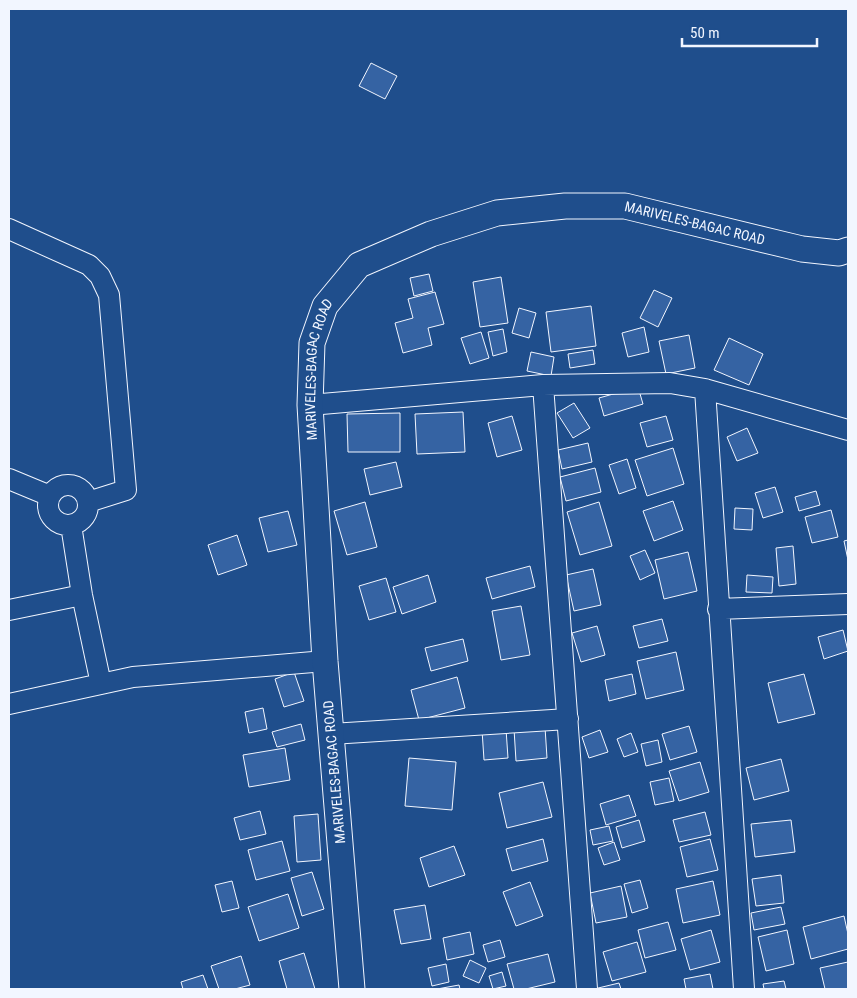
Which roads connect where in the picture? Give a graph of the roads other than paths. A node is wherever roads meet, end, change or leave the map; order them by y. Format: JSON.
{"nodes":[{"id":1,"x":9,"y":229,"type":"edge"},
{"id":2,"x":848,"y":250,"type":"edge"},
{"id":3,"x":543,"y":385,"type":"junction"},
{"id":4,"x":705,"y":389,"type":"junction"},
{"id":5,"x":310,"y":405,"type":"junction"},
{"id":6,"x":848,"y":430,"type":"edge"},
{"id":7,"x":9,"y":479,"type":"edge"},
{"id":8,"x":50,"y":496,"type":"junction"},
{"id":9,"x":88,"y":502,"type":"junction"},
{"id":10,"x":72,"y":525,"type":"junction"},
{"id":11,"x":82,"y":595,"type":"junction"},
{"id":12,"x":848,"y":604,"type":"edge"},
{"id":13,"x":718,"y":609,"type":"junction"},
{"id":14,"x":9,"y":610,"type":"edge"},
{"id":15,"x":325,"y":661,"type":"junction"},
{"id":16,"x":101,"y":684,"type":"junction"},
{"id":17,"x":9,"y":704,"type":"edge"},
{"id":18,"x":568,"y":719,"type":"junction"},
{"id":19,"x":331,"y":734,"type":"junction"},
{"id":20,"x":352,"y":989,"type":"edge"},
{"id":21,"x":588,"y":989,"type":"edge"},
{"id":22,"x":744,"y":989,"type":"edge"}],
"edges":[{"from":1,"to":9,"type":"street"},
{"from":2,"to":5,"type":"main road","name":"MARIVELES-BAGAC ROAD"},
{"from":3,"to":4,"type":"street"},
{"from":3,"to":5,"type":"street"},
{"from":3,"to":18,"type":"street"},
{"from":4,"to":6,"type":"street"},
{"from":4,"to":13,"type":"street"},
{"from":5,"to":15,"type":"main road","name":"MARIVELES-BAGAC ROAD"},
{"from":7,"to":8,"type":"street"},
{"from":8,"to":9,"type":"street"},
{"from":8,"to":10,"type":"street"},
{"from":9,"to":10,"type":"street"},
{"from":10,"to":11,"type":"street"},
{"from":11,"to":14,"type":"street"},
{"from":11,"to":16,"type":"street"},
{"from":12,"to":13,"type":"street"},
{"from":13,"to":22,"type":"street"},
{"from":15,"to":16,"type":"street"},
{"from":15,"to":19,"type":"main road","name":"MARIVELES-BAGAC ROAD"},
{"from":16,"to":17,"type":"street"},
{"from":18,"to":19,"type":"street"},
{"from":18,"to":21,"type":"street"},
{"from":19,"to":20,"type":"main road","name":"MARIVELES-BAGAC ROAD"}]}
